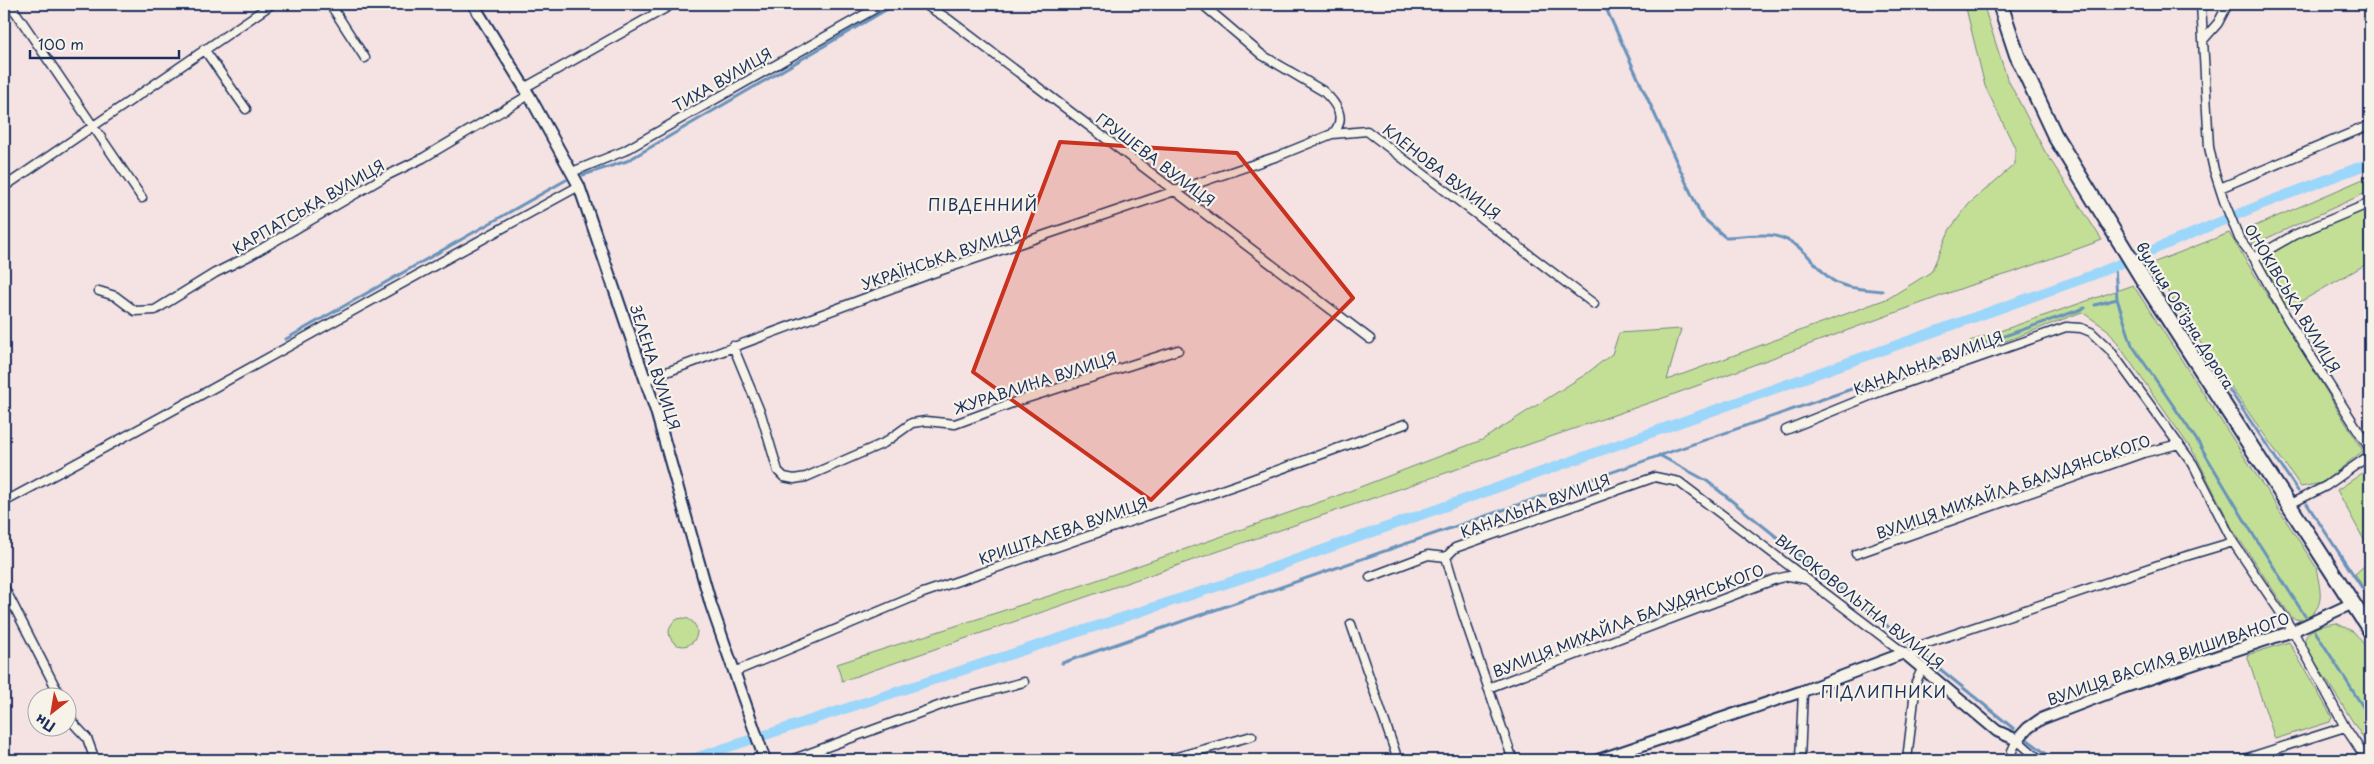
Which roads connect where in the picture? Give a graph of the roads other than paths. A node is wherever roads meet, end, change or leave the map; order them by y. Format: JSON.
{"nodes":[{"id":1,"x":10,"y":4,"type":"edge"},
{"id":2,"x":272,"y":4,"type":"edge"},
{"id":3,"x":330,"y":4,"type":"edge"},
{"id":4,"x":473,"y":4,"type":"edge"},
{"id":5,"x":673,"y":4,"type":"edge"},
{"id":6,"x":883,"y":4,"type":"edge"},
{"id":7,"x":924,"y":4,"type":"edge"},
{"id":8,"x":1202,"y":4,"type":"edge"},
{"id":9,"x":2000,"y":4,"type":"edge"},
{"id":10,"x":2201,"y":4,"type":"edge"},
{"id":11,"x":2215,"y":4,"type":"edge"},
{"id":12,"x":2226,"y":6,"type":"edge"},
{"id":13,"x":2204,"y":40,"type":"junction"},
{"id":14,"x":204,"y":49,"type":"junction"},
{"id":15,"x":365,"y":58,"type":"dead end"},
{"id":16,"x":526,"y":91,"type":"junction"},
{"id":17,"x":246,"y":109,"type":"dead end"},
{"id":18,"x":92,"y":125,"type":"junction"},
{"id":19,"x":2370,"y":125,"type":"edge"},
{"id":20,"x":1332,"y":134,"type":"junction"},
{"id":21,"x":572,"y":172,"type":"junction"},
{"id":22,"x":579,"y":186,"type":"junction"},
{"id":23,"x":4,"y":187,"type":"edge"},
{"id":24,"x":2220,"y":188,"type":"junction"},
{"id":25,"x":1174,"y":190,"type":"junction"},
{"id":26,"x":142,"y":198,"type":"dead end"},
{"id":27,"x":2370,"y":203,"type":"edge"},
{"id":28,"x":2254,"y":258,"type":"junction"},
{"id":29,"x":99,"y":291,"type":"dead end"},
{"id":30,"x":1594,"y":304,"type":"dead end"},
{"id":31,"x":1370,"y":338,"type":"dead end"},
{"id":32,"x":733,"y":346,"type":"junction"},
{"id":33,"x":1178,"y":350,"type":"dead end"},
{"id":34,"x":645,"y":380,"type":"junction"},
{"id":35,"x":1405,"y":424,"type":"dead end"},
{"id":36,"x":1786,"y":430,"type":"dead end"},
{"id":37,"x":2179,"y":444,"type":"junction"},
{"id":38,"x":2370,"y":449,"type":"edge"},
{"id":39,"x":2370,"y":455,"type":"edge"},
{"id":40,"x":1655,"y":477,"type":"joint"},
{"id":41,"x":4,"y":502,"type":"edge"},
{"id":42,"x":2288,"y":505,"type":"junction"},
{"id":43,"x":2232,"y":542,"type":"junction"},
{"id":44,"x":1856,"y":554,"type":"dead end"},
{"id":45,"x":1446,"y":557,"type":"junction"},
{"id":46,"x":1370,"y":577,"type":"dead end"},
{"id":47,"x":1807,"y":579,"type":"junction"},
{"id":48,"x":4,"y":587,"type":"edge"},
{"id":49,"x":2353,"y":603,"type":"junction"},
{"id":50,"x":1351,"y":624,"type":"dead end"},
{"id":51,"x":2370,"y":630,"type":"edge"},
{"id":52,"x":2293,"y":631,"type":"junction"},
{"id":53,"x":1907,"y":655,"type":"junction"},
{"id":54,"x":1922,"y":667,"type":"junction"},
{"id":55,"x":734,"y":672,"type":"junction"},
{"id":56,"x":1024,"y":682,"type":"dead end"},
{"id":57,"x":55,"y":686,"type":"edge"},
{"id":58,"x":1488,"y":688,"type":"junction"},
{"id":59,"x":1803,"y":691,"type":"junction"},
{"id":60,"x":2345,"y":727,"type":"junction"},
{"id":61,"x":78,"y":728,"type":"edge"},
{"id":62,"x":1252,"y":736,"type":"dead end"},
{"id":63,"x":2017,"y":740,"type":"junction"},
{"id":64,"x":764,"y":759,"type":"edge"},
{"id":65,"x":95,"y":760,"type":"edge"},
{"id":66,"x":791,"y":760,"type":"edge"},
{"id":67,"x":1166,"y":760,"type":"edge"},
{"id":68,"x":1398,"y":760,"type":"edge"},
{"id":69,"x":1513,"y":760,"type":"edge"},
{"id":70,"x":1598,"y":760,"type":"edge"},
{"id":71,"x":1800,"y":760,"type":"edge"},
{"id":72,"x":1907,"y":760,"type":"edge"},
{"id":73,"x":2011,"y":760,"type":"edge"},
{"id":74,"x":2040,"y":760,"type":"edge"},
{"id":75,"x":2241,"y":760,"type":"edge"},
{"id":76,"x":2367,"y":760,"type":"edge"}],
"edges":[{"from":1,"to":18,"type":"street"},
{"from":2,"to":14,"type":"street"},
{"from":3,"to":15,"type":"street"},
{"from":4,"to":16,"type":"street","name":"ЗЕЛЕНА ВУЛИЦЯ"},
{"from":5,"to":16,"type":"street","name":"КАРПАТСЬКА ВУЛИЦЯ"},
{"from":6,"to":21,"type":"street","name":"ТИХА ВУЛИЦЯ"},
{"from":7,"to":25,"type":"street","name":"ГРУШЕВА ВУЛИЦЯ"},
{"from":8,"to":20,"type":"street"},
{"from":9,"to":42,"type":"highway","name":"вулиця Обʼїзна Дорога"},
{"from":10,"to":13,"type":"street","name":"ОНОКІВСЬКА ВУЛИЦЯ"},
{"from":11,"to":12,"type":"street"},
{"from":12,"to":13,"type":"street"},
{"from":13,"to":24,"type":"street","name":"ОНОКІВСЬКА ВУЛИЦЯ"},
{"from":14,"to":17,"type":"street"},
{"from":14,"to":18,"type":"street"},
{"from":16,"to":21,"type":"street","name":"ЗЕЛЕНА ВУЛИЦЯ"},
{"from":16,"to":29,"type":"street","name":"КАРПАТСЬКА ВУЛИЦЯ"},
{"from":18,"to":23,"type":"street"},
{"from":18,"to":26,"type":"street"},
{"from":19,"to":24,"type":"street"},
{"from":20,"to":25,"type":"street","name":"УКРАЇНСЬКА ВУЛИЦЯ"},
{"from":20,"to":30,"type":"street","name":"КЛЕНОВА ВУЛИЦЯ"},
{"from":21,"to":22,"type":"street","name":"ЗЕЛЕНА ВУЛИЦЯ"},
{"from":22,"to":34,"type":"street","name":"ЗЕЛЕНА ВУЛИЦЯ"},
{"from":22,"to":41,"type":"street"},
{"from":24,"to":28,"type":"street","name":"ОНОКІВСЬКА ВУЛИЦЯ"},
{"from":25,"to":31,"type":"street","name":"ГРУШЕВА ВУЛИЦЯ"},
{"from":25,"to":32,"type":"street","name":"УКРАЇНСЬКА ВУЛИЦЯ"},
{"from":27,"to":28,"type":"street"},
{"from":28,"to":38,"type":"street","name":"ОНОКІВСЬКА ВУЛИЦЯ"},
{"from":32,"to":33,"type":"street","name":"ЖУРАВЛИНА ВУЛИЦЯ"},
{"from":32,"to":34,"type":"street","name":"УКРАЇНСЬКА ВУЛИЦЯ"},
{"from":34,"to":55,"type":"street","name":"ЗЕЛЕНА ВУЛИЦЯ"},
{"from":35,"to":55,"type":"street","name":"КРИШТАЛЕВА ВУЛИЦЯ"},
{"from":36,"to":37,"type":"street","name":"КАНАЛЬНА ВУЛИЦЯ"},
{"from":37,"to":43,"type":"street"},
{"from":37,"to":44,"type":"street","name":"ВУЛИЦЯ МИХАЙЛА БАЛУДЯНСЬКОГО"},
{"from":39,"to":42,"type":"street"},
{"from":40,"to":45,"type":"street","name":"КАНАЛЬНА ВУЛИЦЯ"},
{"from":40,"to":47,"type":"street","name":"ВИСОКОВОЛЬТНА ВУЛИЦЯ"},
{"from":42,"to":49,"type":"highway","name":"вулиця Обʼїзна Дорога"},
{"from":43,"to":52,"type":"street"},
{"from":43,"to":53,"type":"street"},
{"from":45,"to":46,"type":"street"},
{"from":45,"to":58,"type":"street"},
{"from":47,"to":53,"type":"street","name":"ВИСОКОВОЛЬТНА ВУЛИЦЯ"},
{"from":47,"to":58,"type":"street","name":"ВУЛИЦЯ МИХАЙЛА БАЛУДЯНСЬКОГО"},
{"from":48,"to":57,"type":"street"},
{"from":49,"to":51,"type":"highway","name":"вулиця Обʼїзна Дорога"},
{"from":49,"to":52,"type":"street","name":"ВУЛИЦЯ ВАСИЛЯ ВИШИВАНОГО"},
{"from":50,"to":68,"type":"street"},
{"from":52,"to":60,"type":"street"},
{"from":52,"to":63,"type":"street","name":"ВУЛИЦЯ ВАСИЛЯ ВИШИВАНОГО"},
{"from":53,"to":54,"type":"street","name":"ВИСОКОВОЛЬТНА ВУЛИЦЯ"},
{"from":53,"to":59,"type":"street"},
{"from":54,"to":63,"type":"street","name":"ВИСОКОВОЛЬТНА ВУЛИЦЯ"},
{"from":54,"to":72,"type":"street"},
{"from":55,"to":64,"type":"street","name":"ЗЕЛЕНА ВУЛИЦЯ"},
{"from":56,"to":66,"type":"street"},
{"from":58,"to":69,"type":"street"},
{"from":59,"to":70,"type":"street"},
{"from":59,"to":71,"type":"street"},
{"from":60,"to":75,"type":"street"},
{"from":60,"to":76,"type":"street"},
{"from":61,"to":65,"type":"street"},
{"from":62,"to":67,"type":"street"},
{"from":63,"to":73,"type":"street"},
{"from":63,"to":74,"type":"street","name":"ВИСОКОВОЛЬТНА ВУЛИЦЯ"}]}
